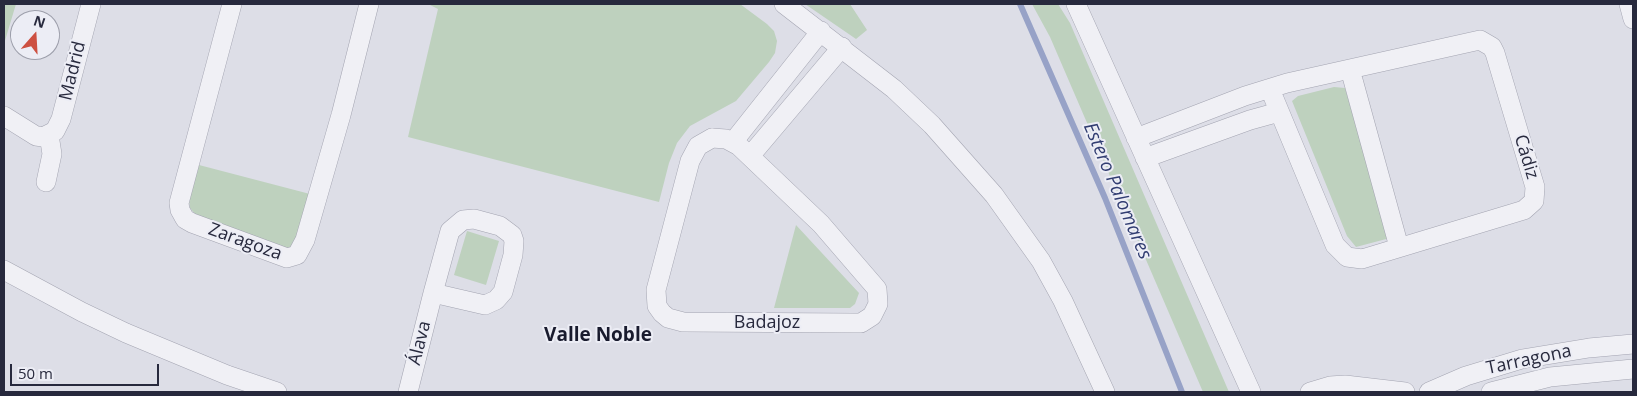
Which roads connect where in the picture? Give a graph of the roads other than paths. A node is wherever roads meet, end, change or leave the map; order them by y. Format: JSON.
{"nodes":[{"id":1,"x":91,"y":4,"type":"edge"},
{"id":2,"x":232,"y":4,"type":"edge"},
{"id":3,"x":368,"y":4,"type":"edge"},
{"id":4,"x":784,"y":4,"type":"edge"},
{"id":5,"x":1076,"y":4,"type":"edge"},
{"id":6,"x":1629,"y":4,"type":"edge"},
{"id":7,"x":1633,"y":19,"type":"edge"},
{"id":8,"x":821,"y":31,"type":"junction"},
{"id":9,"x":842,"y":46,"type":"junction"},
{"id":10,"x":1350,"y":69,"type":"junction"},
{"id":11,"x":1270,"y":89,"type":"junction"},
{"id":12,"x":1279,"y":112,"type":"junction"},
{"id":13,"x":4,"y":116,"type":"edge"},
{"id":14,"x":49,"y":135,"type":"junction"},
{"id":15,"x":1136,"y":138,"type":"junction"},
{"id":16,"x":733,"y":142,"type":"junction"},
{"id":17,"x":750,"y":156,"type":"junction"},
{"id":18,"x":1145,"y":158,"type":"junction"},
{"id":19,"x":46,"y":182,"type":"dead end"},
{"id":20,"x":1399,"y":247,"type":"junction"},
{"id":21,"x":4,"y":270,"type":"edge"},
{"id":22,"x":433,"y":293,"type":"junction"},
{"id":23,"x":1633,"y":344,"type":"edge"},
{"id":24,"x":1633,"y":369,"type":"edge"},
{"id":25,"x":277,"y":392,"type":"edge"},
{"id":26,"x":408,"y":392,"type":"edge"},
{"id":27,"x":1105,"y":392,"type":"edge"},
{"id":28,"x":1251,"y":392,"type":"edge"},
{"id":29,"x":1310,"y":392,"type":"edge"},
{"id":30,"x":1405,"y":392,"type":"edge"},
{"id":31,"x":1429,"y":392,"type":"edge"},
{"id":32,"x":1491,"y":392,"type":"edge"}],
"edges":[{"from":1,"to":14,"type":"street","name":"Madrid"},
{"from":2,"to":3,"type":"street","name":"Zaragoza"},
{"from":4,"to":8,"type":"street"},
{"from":5,"to":15,"type":"street"},
{"from":6,"to":7,"type":"street"},
{"from":8,"to":9,"type":"street"},
{"from":8,"to":16,"type":"street"},
{"from":9,"to":17,"type":"street"},
{"from":9,"to":27,"type":"street"},
{"from":10,"to":11,"type":"street","name":"Cádiz"},
{"from":10,"to":20,"type":"street"},
{"from":10,"to":20,"type":"street","name":"Cádiz"},
{"from":11,"to":12,"type":"street","name":"Cádiz"},
{"from":11,"to":15,"type":"street","name":"Cádiz"},
{"from":12,"to":18,"type":"street"},
{"from":12,"to":20,"type":"street","name":"Cádiz"},
{"from":13,"to":14,"type":"street"},
{"from":14,"to":19,"type":"street"},
{"from":15,"to":18,"type":"street"},
{"from":16,"to":17,"type":"street","name":"Badajoz"},
{"from":16,"to":17,"type":"street","name":"Badajoz"},
{"from":18,"to":28,"type":"street"},
{"from":21,"to":25,"type":"street"},
{"from":22,"to":22,"type":"street","name":"Álava"},
{"from":22,"to":26,"type":"street","name":"Álava"},
{"from":23,"to":31,"type":"street","name":"Tarragona"},
{"from":24,"to":32,"type":"street","name":"Tarragona"},
{"from":29,"to":30,"type":"street"}]}
